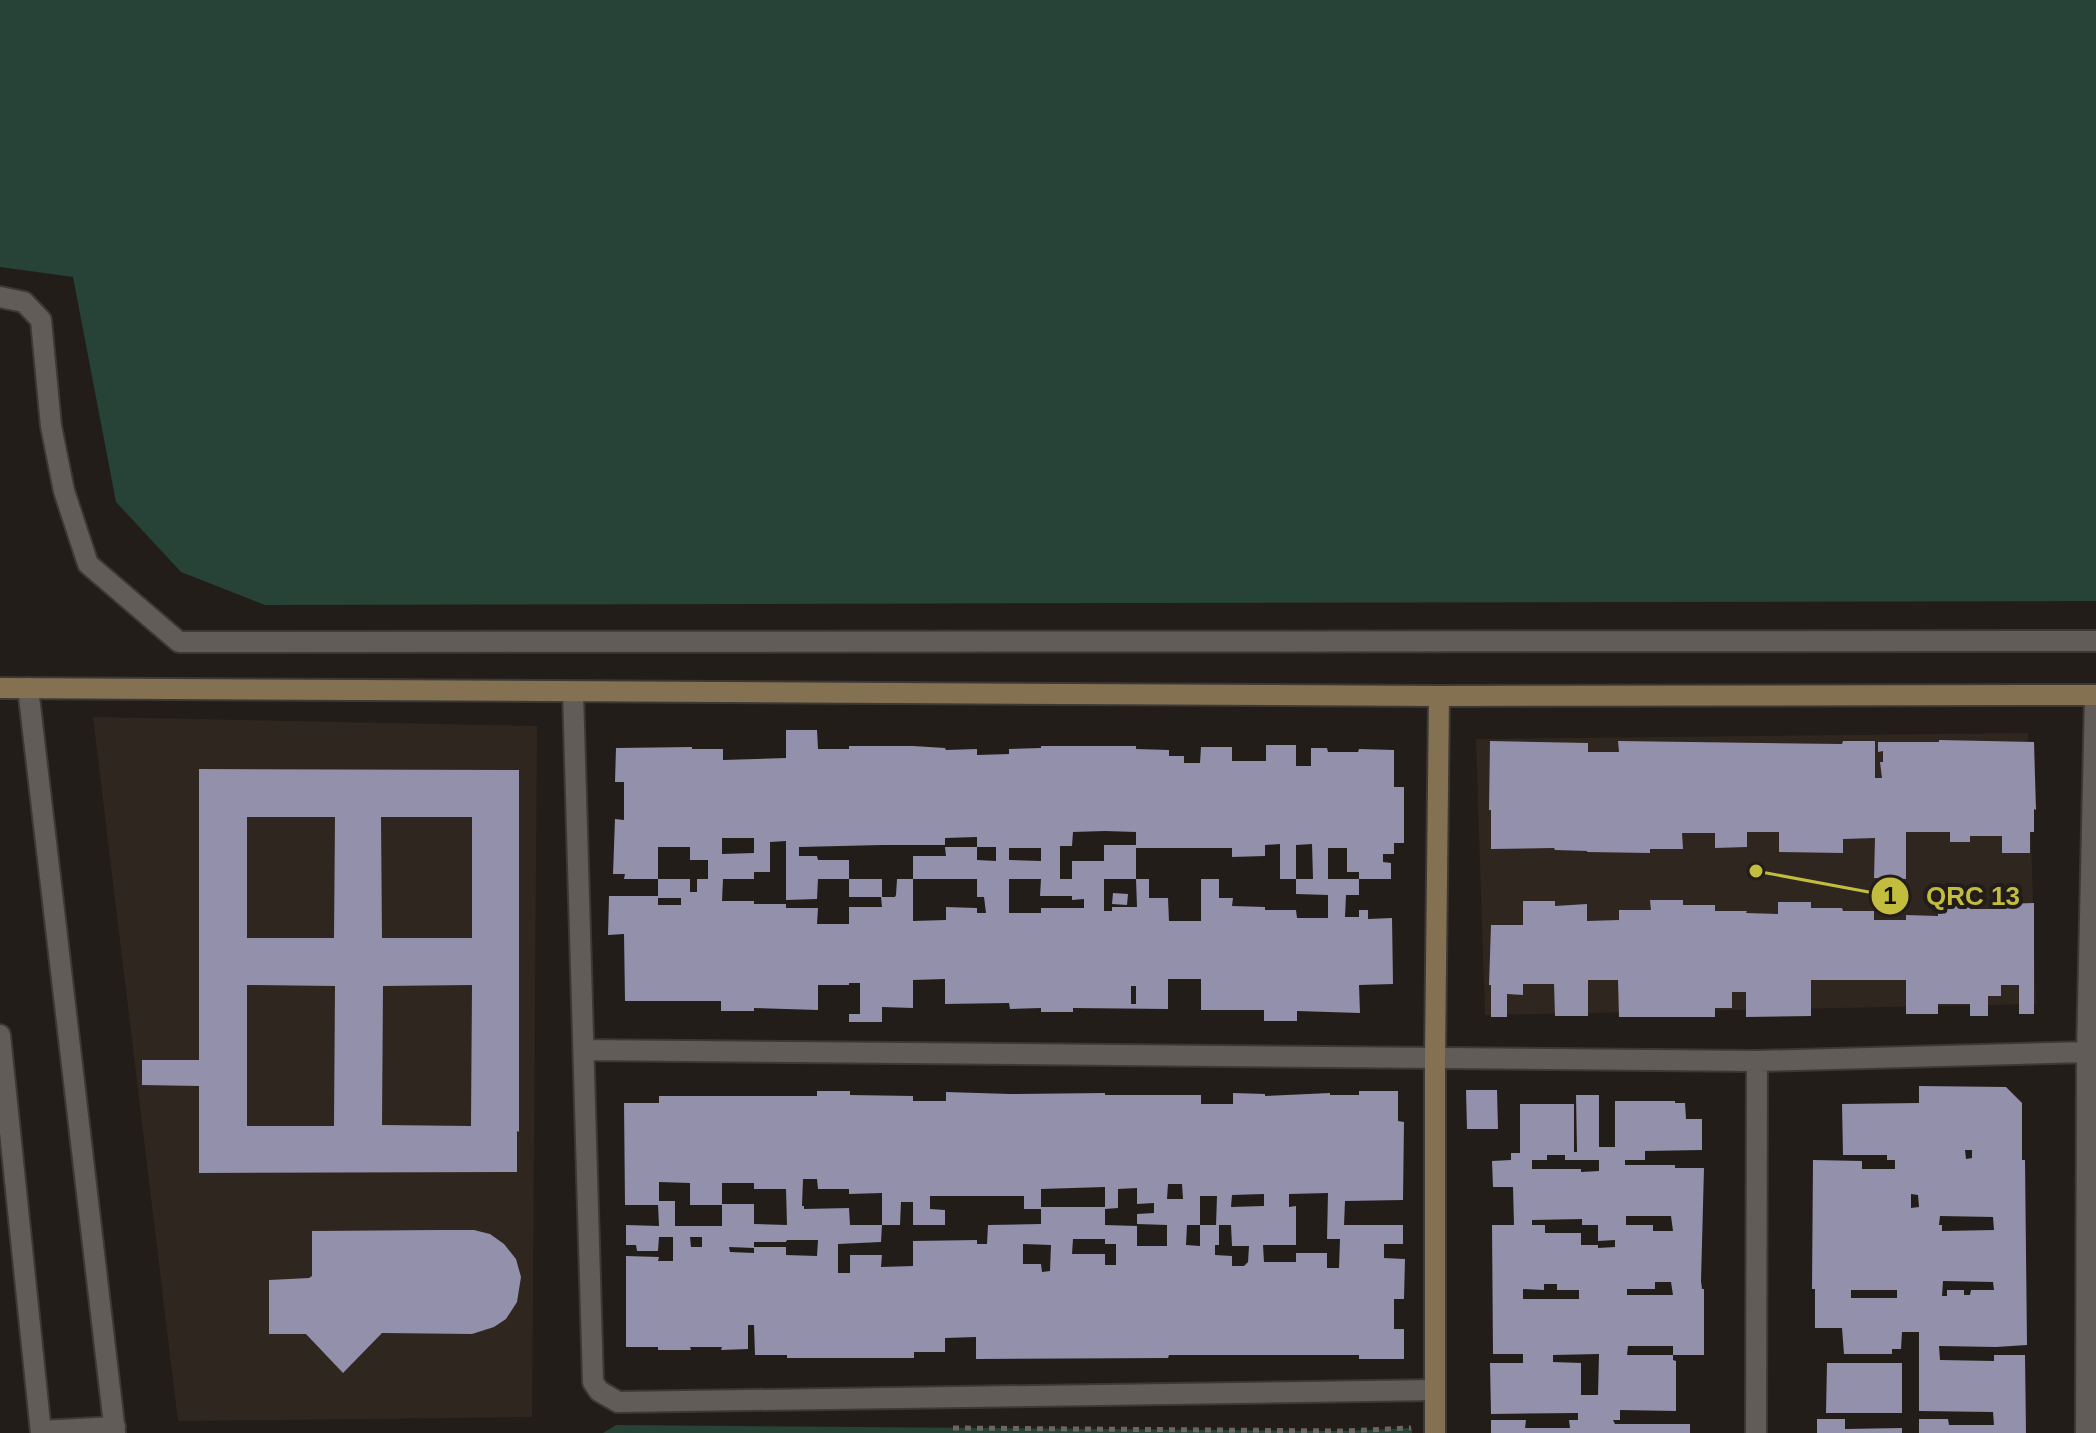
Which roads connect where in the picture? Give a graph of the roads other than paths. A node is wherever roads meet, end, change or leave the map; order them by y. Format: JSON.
{"nodes":[{"id":1,"x":0,"y":297,"type":"edge"},
{"id":2,"x":2096,"y":641,"type":"edge"},
{"id":3,"x":0,"y":688,"type":"edge"},
{"id":4,"x":28,"y":688,"type":"junction"},
{"id":5,"x":573,"y":692,"type":"junction"},
{"id":6,"x":2096,"y":695,"type":"edge"},
{"id":7,"x":1439,"y":696,"type":"junction"},
{"id":8,"x":0,"y":1035,"type":"edge"},
{"id":9,"x":584,"y":1050,"type":"junction"},
{"id":10,"x":2087,"y":1052,"type":"junction"},
{"id":11,"x":1435,"y":1057,"type":"junction"},
{"id":12,"x":1757,"y":1061,"type":"junction"},
{"id":13,"x":1435,"y":1390,"type":"junction"},
{"id":14,"x":115,"y":1430,"type":"edge"},
{"id":15,"x":41,"y":1432,"type":"edge"},
{"id":16,"x":1435,"y":1433,"type":"edge"},
{"id":17,"x":1756,"y":1433,"type":"edge"},
{"id":18,"x":2086,"y":1433,"type":"edge"}],
"edges":[{"from":1,"to":2,"type":"street"},
{"from":3,"to":4,"type":"street"},
{"from":4,"to":5,"type":"street"},
{"from":4,"to":14,"type":"street"},
{"from":5,"to":7,"type":"street"},
{"from":5,"to":9,"type":"street"},
{"from":6,"to":7,"type":"street"},
{"from":6,"to":10,"type":"street"},
{"from":7,"to":11,"type":"street"},
{"from":8,"to":15,"type":"street"},
{"from":9,"to":11,"type":"street"},
{"from":9,"to":13,"type":"street"},
{"from":10,"to":12,"type":"street"},
{"from":10,"to":18,"type":"street"},
{"from":11,"to":12,"type":"street"},
{"from":11,"to":13,"type":"street"},
{"from":12,"to":17,"type":"street"},
{"from":13,"to":16,"type":"street"},
{"from":14,"to":15,"type":"street"}]}
